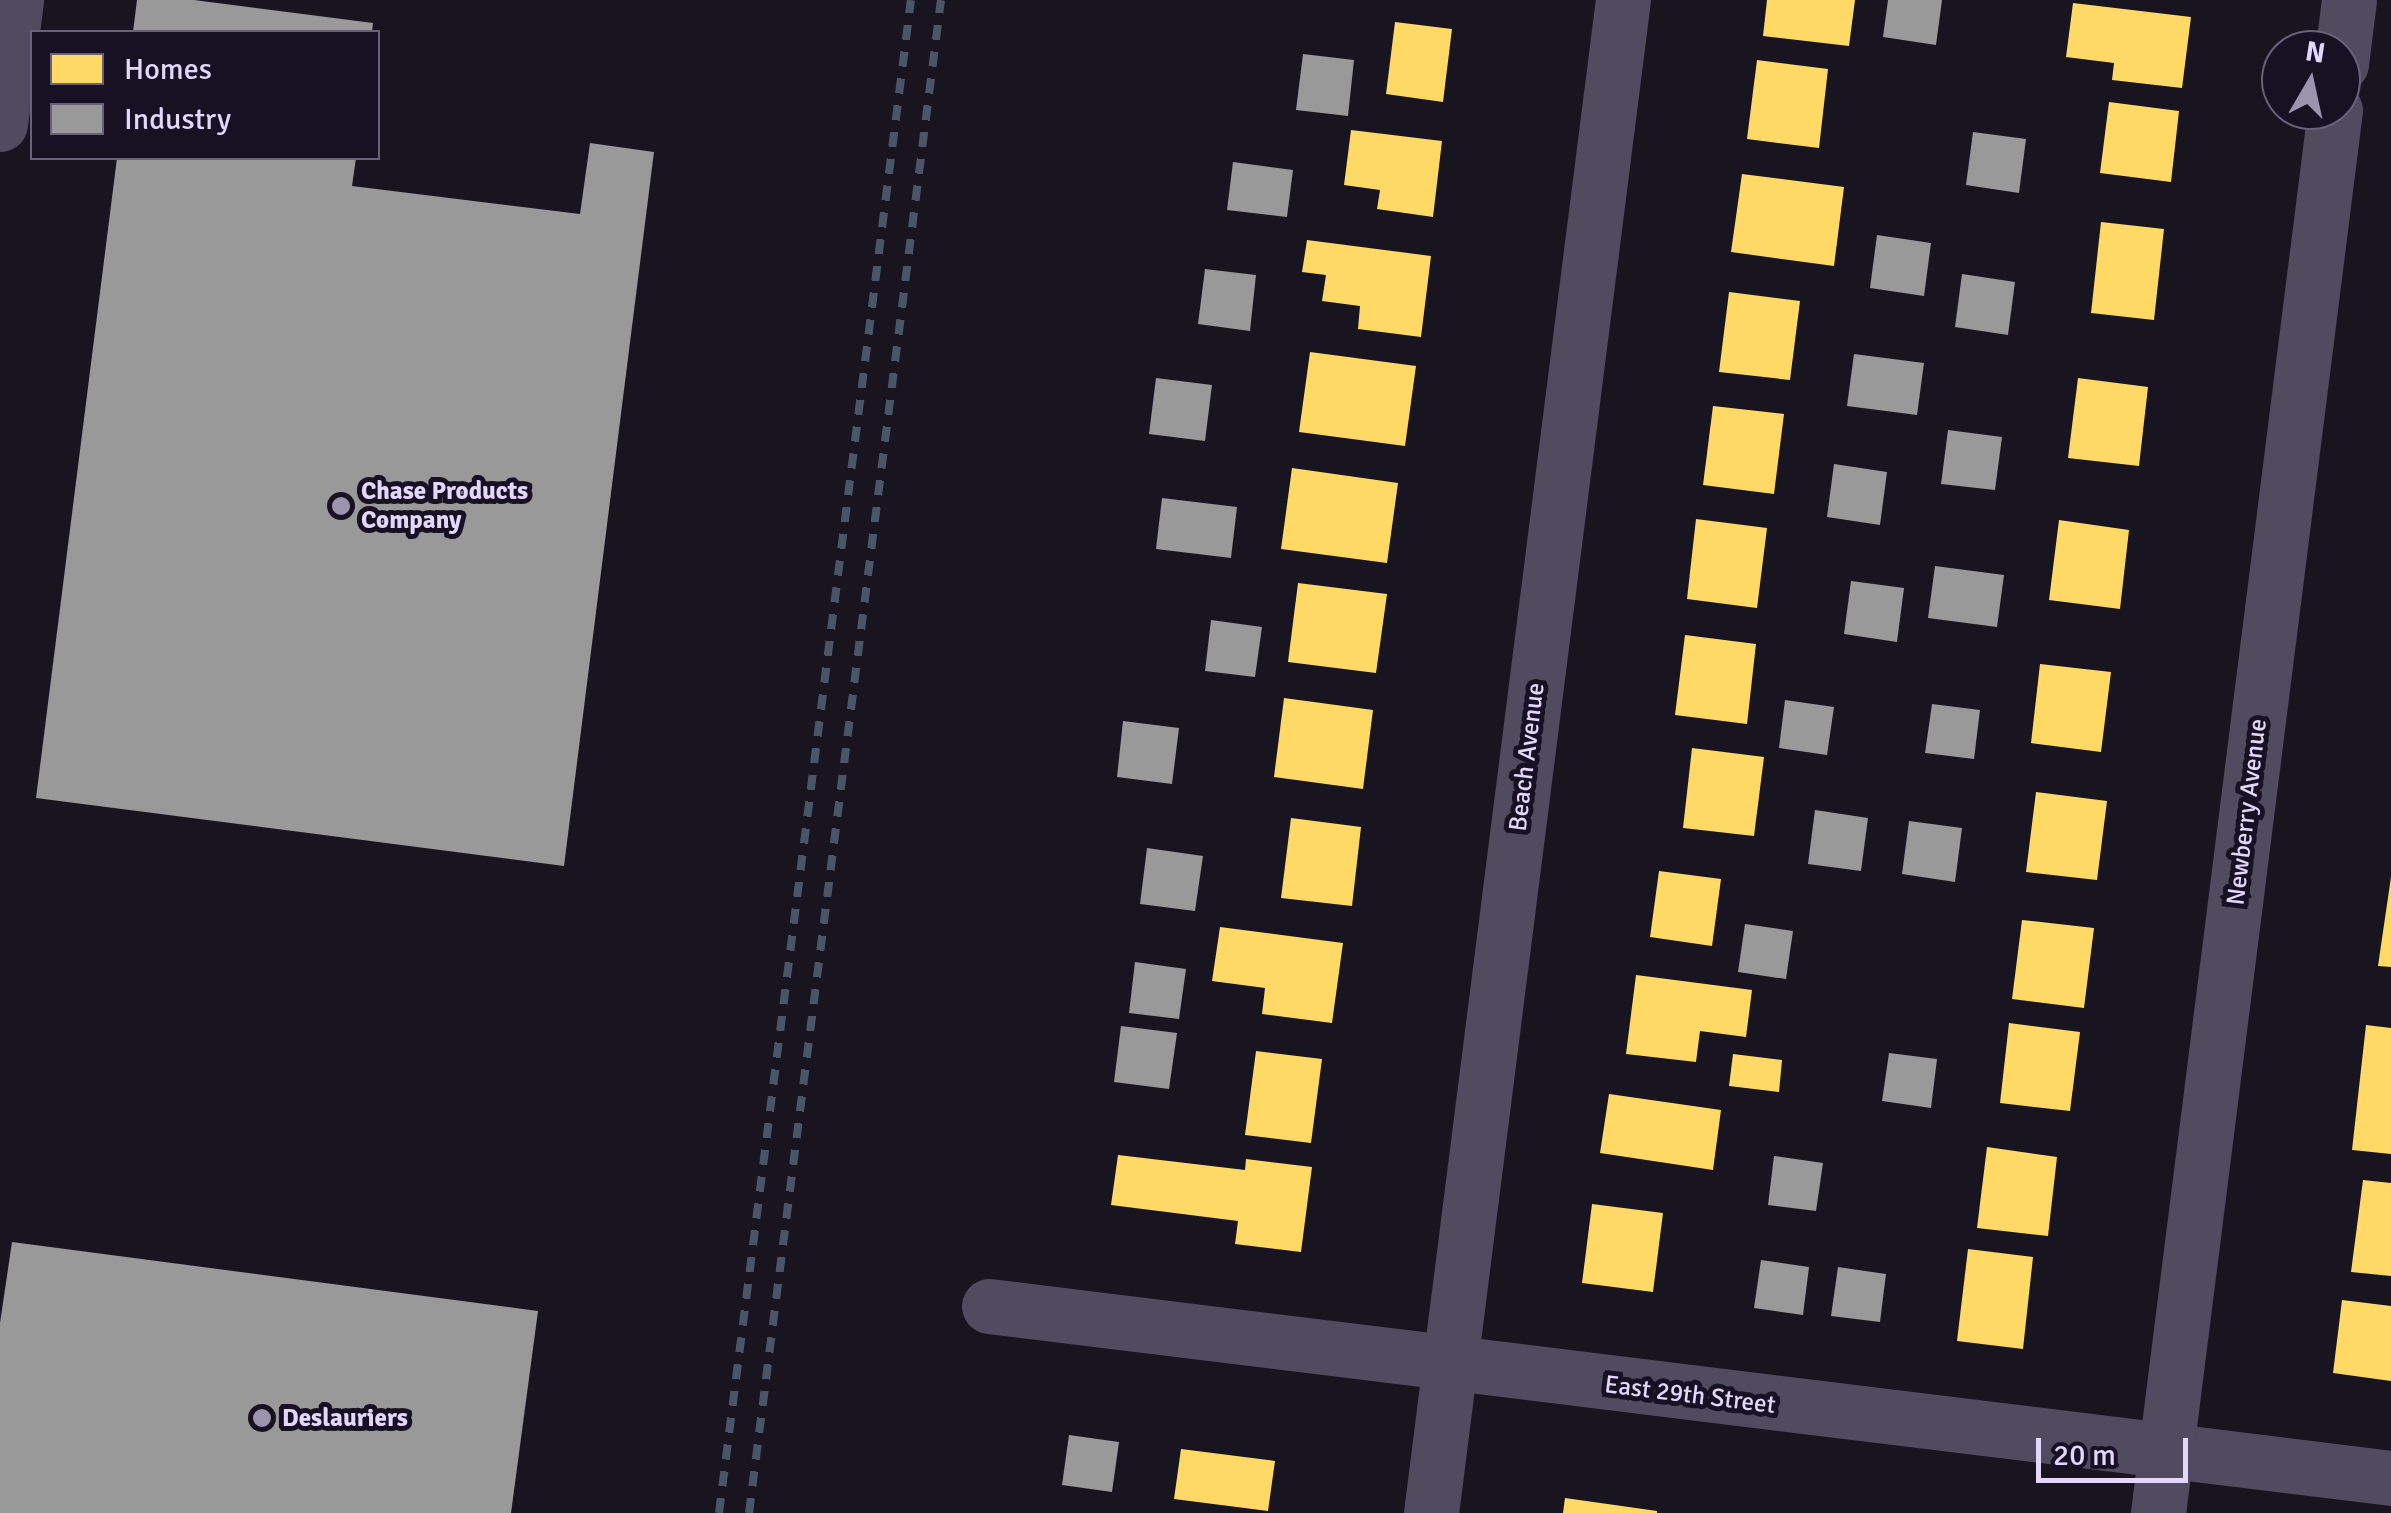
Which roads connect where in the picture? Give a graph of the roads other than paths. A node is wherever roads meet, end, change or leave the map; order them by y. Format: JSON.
{"nodes":[{"id":1,"x":16,"y":0,"type":"edge"},
{"id":2,"x":1623,"y":0,"type":"edge"},
{"id":3,"x":2349,"y":0,"type":"edge"},
{"id":4,"x":2345,"y":30,"type":"edge"},
{"id":5,"x":0,"y":124,"type":"edge"},
{"id":6,"x":2332,"y":130,"type":"edge"},
{"id":7,"x":989,"y":1306,"type":"dead end"},
{"id":8,"x":1450,"y":1367,"type":"junction"},
{"id":9,"x":2166,"y":1450,"type":"junction"},
{"id":10,"x":2391,"y":1478,"type":"edge"},
{"id":11,"x":1431,"y":1513,"type":"edge"},
{"id":12,"x":2158,"y":1513,"type":"edge"}],
"edges":[{"from":1,"to":5,"type":"street"},
{"from":2,"to":8,"type":"street","name":"Beach Avenue"},
{"from":3,"to":4,"type":"street"},
{"from":6,"to":9,"type":"street","name":"Newberry Avenue"},
{"from":7,"to":8,"type":"street","name":"East 29th Street"},
{"from":8,"to":9,"type":"street","name":"East 29th Street"},
{"from":8,"to":11,"type":"street","name":"Beach Avenue"},
{"from":9,"to":10,"type":"street","name":"East 29th Street"},
{"from":9,"to":12,"type":"street","name":"Newberry Avenue"}]}
